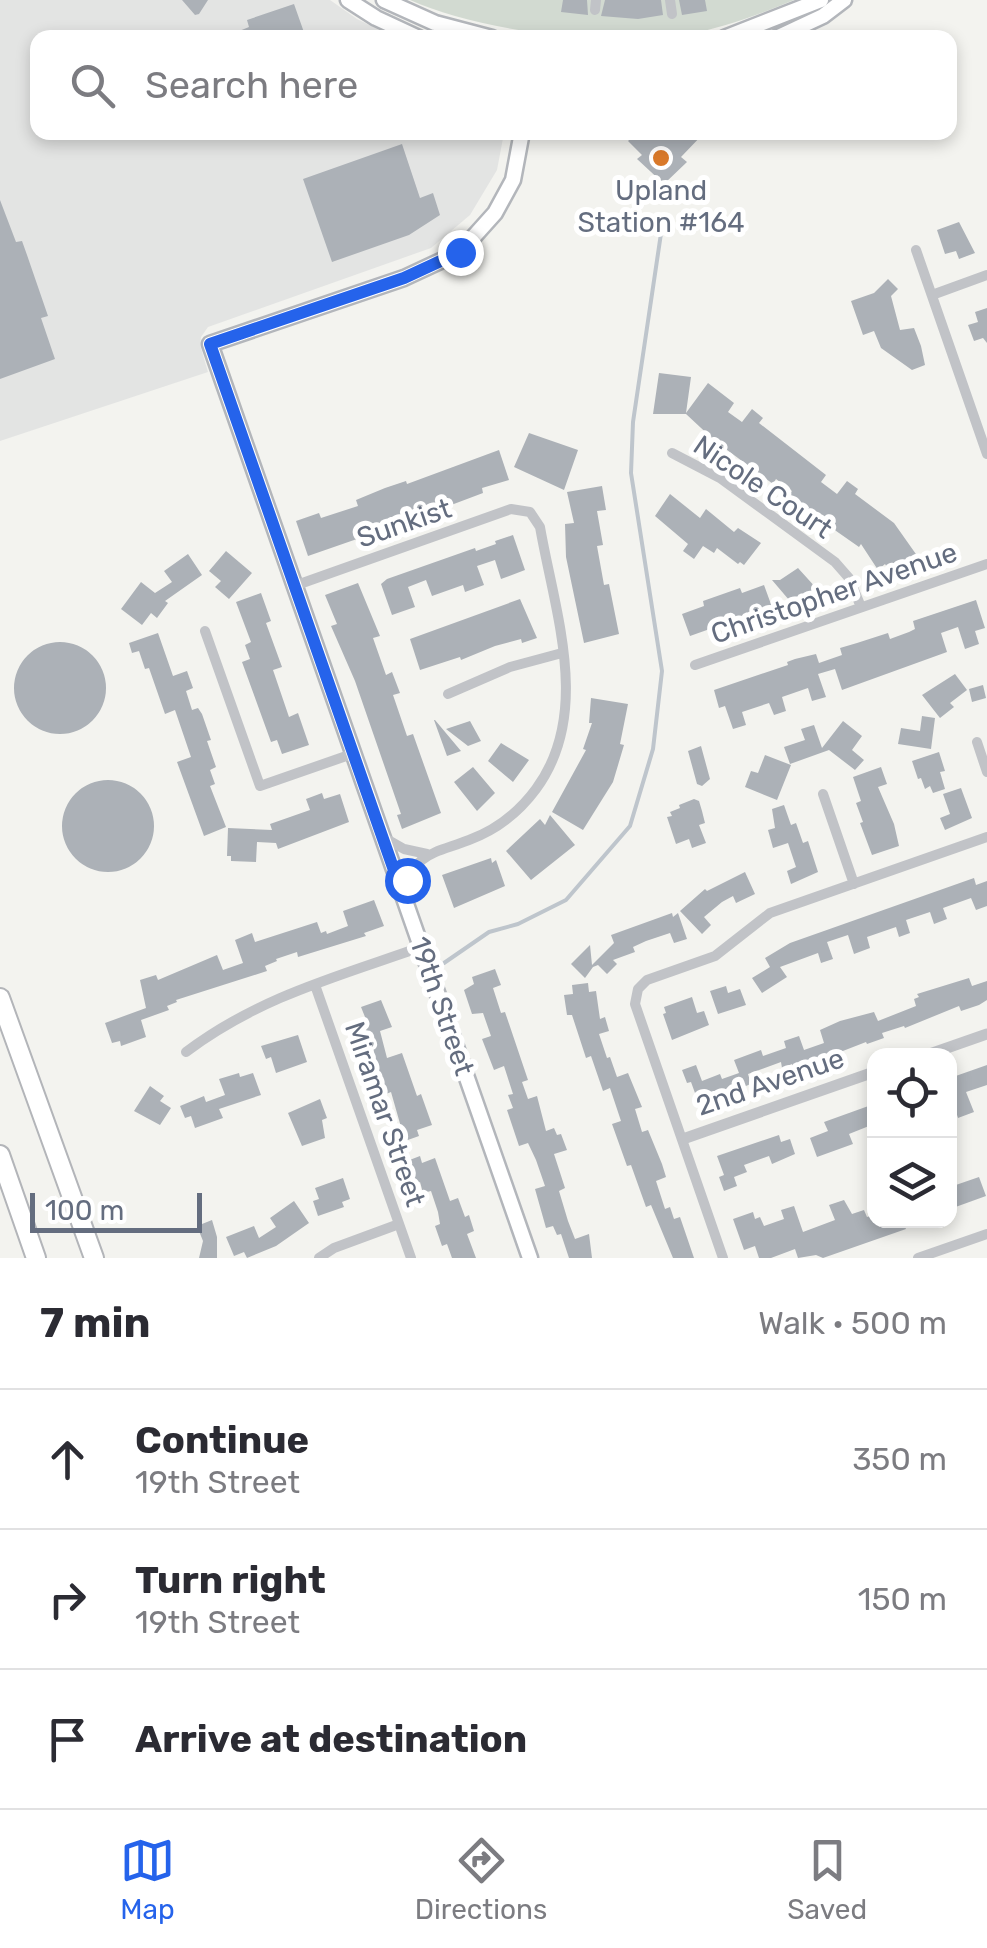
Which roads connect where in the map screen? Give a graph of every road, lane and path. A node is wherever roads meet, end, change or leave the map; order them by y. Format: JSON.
{"nodes":[{"id":1,"x":348,"y":0,"type":"edge"},
{"id":2,"x":384,"y":0,"type":"edge"},
{"id":3,"x":670,"y":0,"type":"edge"},
{"id":4,"x":821,"y":0,"type":"edge"},
{"id":5,"x":844,"y":0,"type":"edge"},
{"id":6,"x":672,"y":14,"type":"dead end"},
{"id":7,"x":402,"y":30,"type":"edge"},
{"id":8,"x":462,"y":30,"type":"edge"},
{"id":9,"x":744,"y":30,"type":"edge"},
{"id":10,"x":793,"y":30,"type":"edge"},
{"id":11,"x":520,"y":140,"type":"edge"},
{"id":12,"x":916,"y":250,"type":"dead end"},
{"id":13,"x":987,"y":276,"type":"edge"},
{"id":14,"x":932,"y":295,"type":"junction"},
{"id":15,"x":987,"y":452,"type":"edge"},
{"id":16,"x":672,"y":453,"type":"dead end"},
{"id":17,"x":987,"y":564,"type":"edge"},
{"id":18,"x":294,"y":586,"type":"junction"},
{"id":19,"x":861,"y":607,"type":"junction"},
{"id":20,"x":205,"y":631,"type":"dead end"},
{"id":21,"x":562,"y":652,"type":"junction"},
{"id":22,"x":695,"y":665,"type":"dead end"},
{"id":23,"x":448,"y":694,"type":"dead end"},
{"id":24,"x":977,"y":742,"type":"dead end"},
{"id":25,"x":352,"y":754,"type":"junction"},
{"id":26,"x":987,"y":772,"type":"edge"},
{"id":27,"x":823,"y":794,"type":"dead end"},
{"id":28,"x":382,"y":836,"type":"junction"},
{"id":29,"x":987,"y":837,"type":"edge"},
{"id":30,"x":428,"y":854,"type":"junction"},
{"id":31,"x":854,"y":884,"type":"junction"},
{"id":32,"x":403,"y":896,"type":"junction"},
{"id":33,"x":422,"y":947,"type":"junction"},
{"id":34,"x":315,"y":985,"type":"junction"},
{"id":35,"x":0,"y":998,"type":"edge"},
{"id":36,"x":987,"y":1034,"type":"edge"},
{"id":37,"x":947,"y":1048,"type":"edge"},
{"id":38,"x":186,"y":1052,"type":"dead end"},
{"id":39,"x":867,"y":1074,"type":"edge"},
{"id":40,"x":683,"y":1139,"type":"junction"},
{"id":41,"x":0,"y":1155,"type":"edge"},
{"id":42,"x":400,"y":1224,"type":"junction"},
{"id":43,"x":987,"y":1234,"type":"edge"},
{"id":44,"x":36,"y":1258,"type":"edge"},
{"id":45,"x":94,"y":1258,"type":"edge"},
{"id":46,"x":319,"y":1258,"type":"edge"},
{"id":47,"x":411,"y":1258,"type":"edge"},
{"id":48,"x":530,"y":1258,"type":"edge"},
{"id":49,"x":723,"y":1258,"type":"edge"},
{"id":50,"x":918,"y":1258,"type":"edge"}],
"edges":[{"from":1,"to":7,"type":"main road"},
{"from":2,"to":8,"type":"main road"},
{"from":3,"to":6,"type":"street"},
{"from":4,"to":9,"type":"main road"},
{"from":5,"to":10,"type":"main road"},
{"from":11,"to":18,"type":"main road","name":"19th Street"},
{"from":12,"to":14,"type":"street"},
{"from":13,"to":14,"type":"street"},
{"from":14,"to":15,"type":"street"},
{"from":16,"to":19,"type":"street","name":"Nicole Court"},
{"from":17,"to":19,"type":"street","name":"Christopher Avenue"},
{"from":18,"to":21,"type":"street","name":"Sunkist"},
{"from":18,"to":25,"type":"main road","name":"19th Street"},
{"from":19,"to":22,"type":"street","name":"Christopher Avenue"},
{"from":20,"to":25,"type":"street"},
{"from":21,"to":23,"type":"street"},
{"from":21,"to":30,"type":"street"},
{"from":24,"to":26,"type":"street"},
{"from":25,"to":28,"type":"main road","name":"19th Street"},
{"from":27,"to":31,"type":"street"},
{"from":28,"to":30,"type":"street"},
{"from":28,"to":32,"type":"main road","name":"19th Street"},
{"from":29,"to":31,"type":"street"},
{"from":30,"to":32,"type":"street"},
{"from":31,"to":40,"type":"street"},
{"from":32,"to":33,"type":"main road","name":"19th Street"},
{"from":33,"to":34,"type":"street"},
{"from":33,"to":48,"type":"main road","name":"19th Street"},
{"from":34,"to":38,"type":"street"},
{"from":34,"to":42,"type":"street","name":"Miramar Street"},
{"from":35,"to":45,"type":"highway"},
{"from":36,"to":37,"type":"street"},
{"from":39,"to":40,"type":"street","name":"2nd Avenue"},
{"from":40,"to":49,"type":"street"},
{"from":41,"to":44,"type":"highway"},
{"from":42,"to":46,"type":"street"},
{"from":42,"to":47,"type":"street","name":"Miramar Street"},
{"from":43,"to":50,"type":"street"}]}
